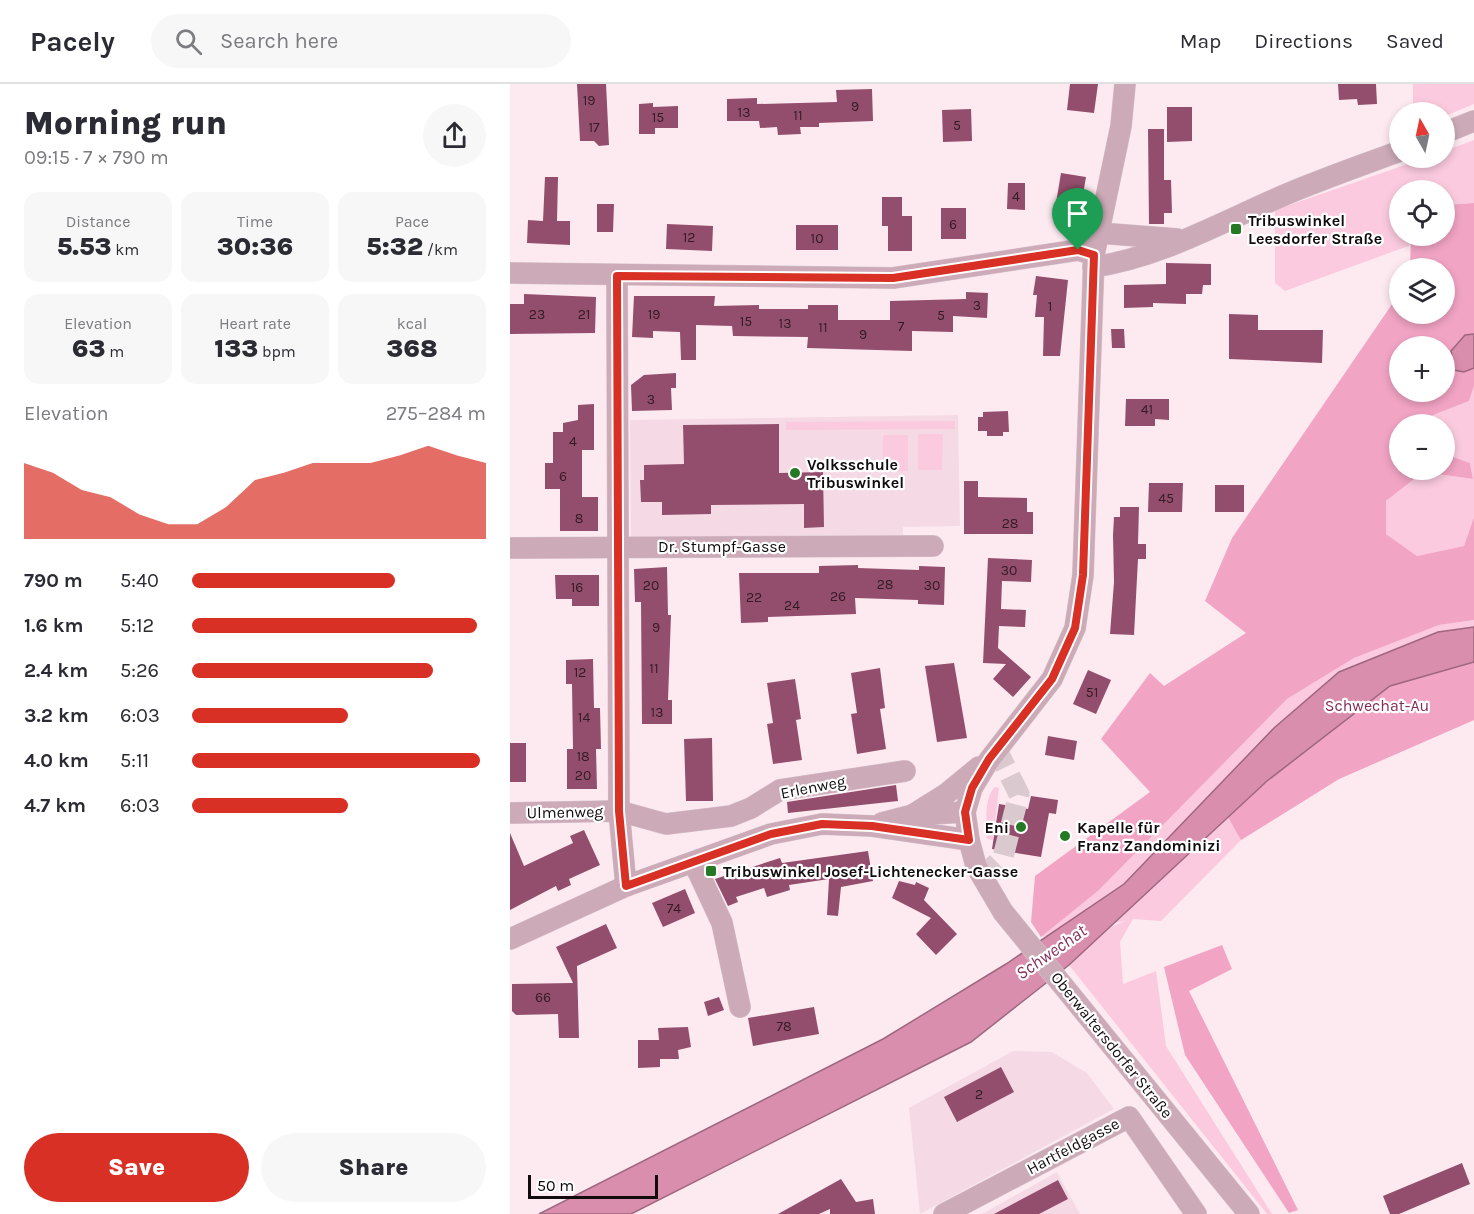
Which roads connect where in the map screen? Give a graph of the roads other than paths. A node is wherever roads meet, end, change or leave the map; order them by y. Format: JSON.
{"nodes":[{"id":1,"x":1125,"y":84,"type":"edge"},
{"id":2,"x":1474,"y":121,"type":"edge"},
{"id":3,"x":1455,"y":129,"type":"edge"},
{"id":4,"x":1389,"y":155,"type":"edge"},
{"id":5,"x":1099,"y":233,"type":"junction"},
{"id":6,"x":1184,"y":240,"type":"junction"},
{"id":7,"x":1093,"y":261,"type":"junction"},
{"id":8,"x":510,"y":273,"type":"edge"},
{"id":9,"x":617,"y":276,"type":"junction"},
{"id":10,"x":618,"y":546,"type":"junction"},
{"id":11,"x":933,"y":546,"type":"dead end"},
{"id":12,"x":510,"y":548,"type":"edge"},
{"id":13,"x":989,"y":759,"type":"junction"},
{"id":14,"x":905,"y":771,"type":"dead end"},
{"id":15,"x":619,"y":811,"type":"junction"},
{"id":16,"x":965,"y":812,"type":"junction"},
{"id":17,"x":510,"y":813,"type":"edge"},
{"id":18,"x":913,"y":814,"type":"junction"},
{"id":19,"x":872,"y":826,"type":"junction"},
{"id":20,"x":969,"y":840,"type":"junction"},
{"id":21,"x":694,"y":862,"type":"junction"},
{"id":22,"x":626,"y":886,"type":"junction"},
{"id":23,"x":510,"y":939,"type":"edge"},
{"id":24,"x":740,"y":1007,"type":"dead end"},
{"id":25,"x":944,"y":1214,"type":"edge"},
{"id":26,"x":1196,"y":1214,"type":"edge"},
{"id":27,"x":1249,"y":1214,"type":"edge"}],
"edges":[{"from":1,"to":5,"type":"street"},
{"from":2,"to":3,"type":"street"},
{"from":4,"to":6,"type":"street"},
{"from":5,"to":6,"type":"street"},
{"from":5,"to":7,"type":"street"},
{"from":6,"to":7,"type":"street"},
{"from":7,"to":9,"type":"street"},
{"from":7,"to":13,"type":"street"},
{"from":8,"to":9,"type":"street"},
{"from":9,"to":10,"type":"street"},
{"from":10,"to":11,"type":"street","name":"Dr. Stumpf-Gasse"},
{"from":10,"to":12,"type":"street","name":"Dr. Stumpf-Gasse"},
{"from":10,"to":15,"type":"street"},
{"from":13,"to":16,"type":"street"},
{"from":13,"to":18,"type":"street"},
{"from":14,"to":15,"type":"street","name":"Erlenweg"},
{"from":15,"to":17,"type":"street","name":"Ulmenweg"},
{"from":15,"to":22,"type":"street"},
{"from":16,"to":18,"type":"street"},
{"from":16,"to":20,"type":"street","name":"Oberwaltersdorfer Straße"},
{"from":18,"to":19,"type":"street"},
{"from":19,"to":20,"type":"street"},
{"from":19,"to":21,"type":"street"},
{"from":20,"to":27,"type":"street","name":"Oberwaltersdorfer Straße"},
{"from":21,"to":22,"type":"street"},
{"from":21,"to":24,"type":"street"},
{"from":22,"to":23,"type":"street"},
{"from":25,"to":26,"type":"street","name":"Hartfeldgasse"}]}
